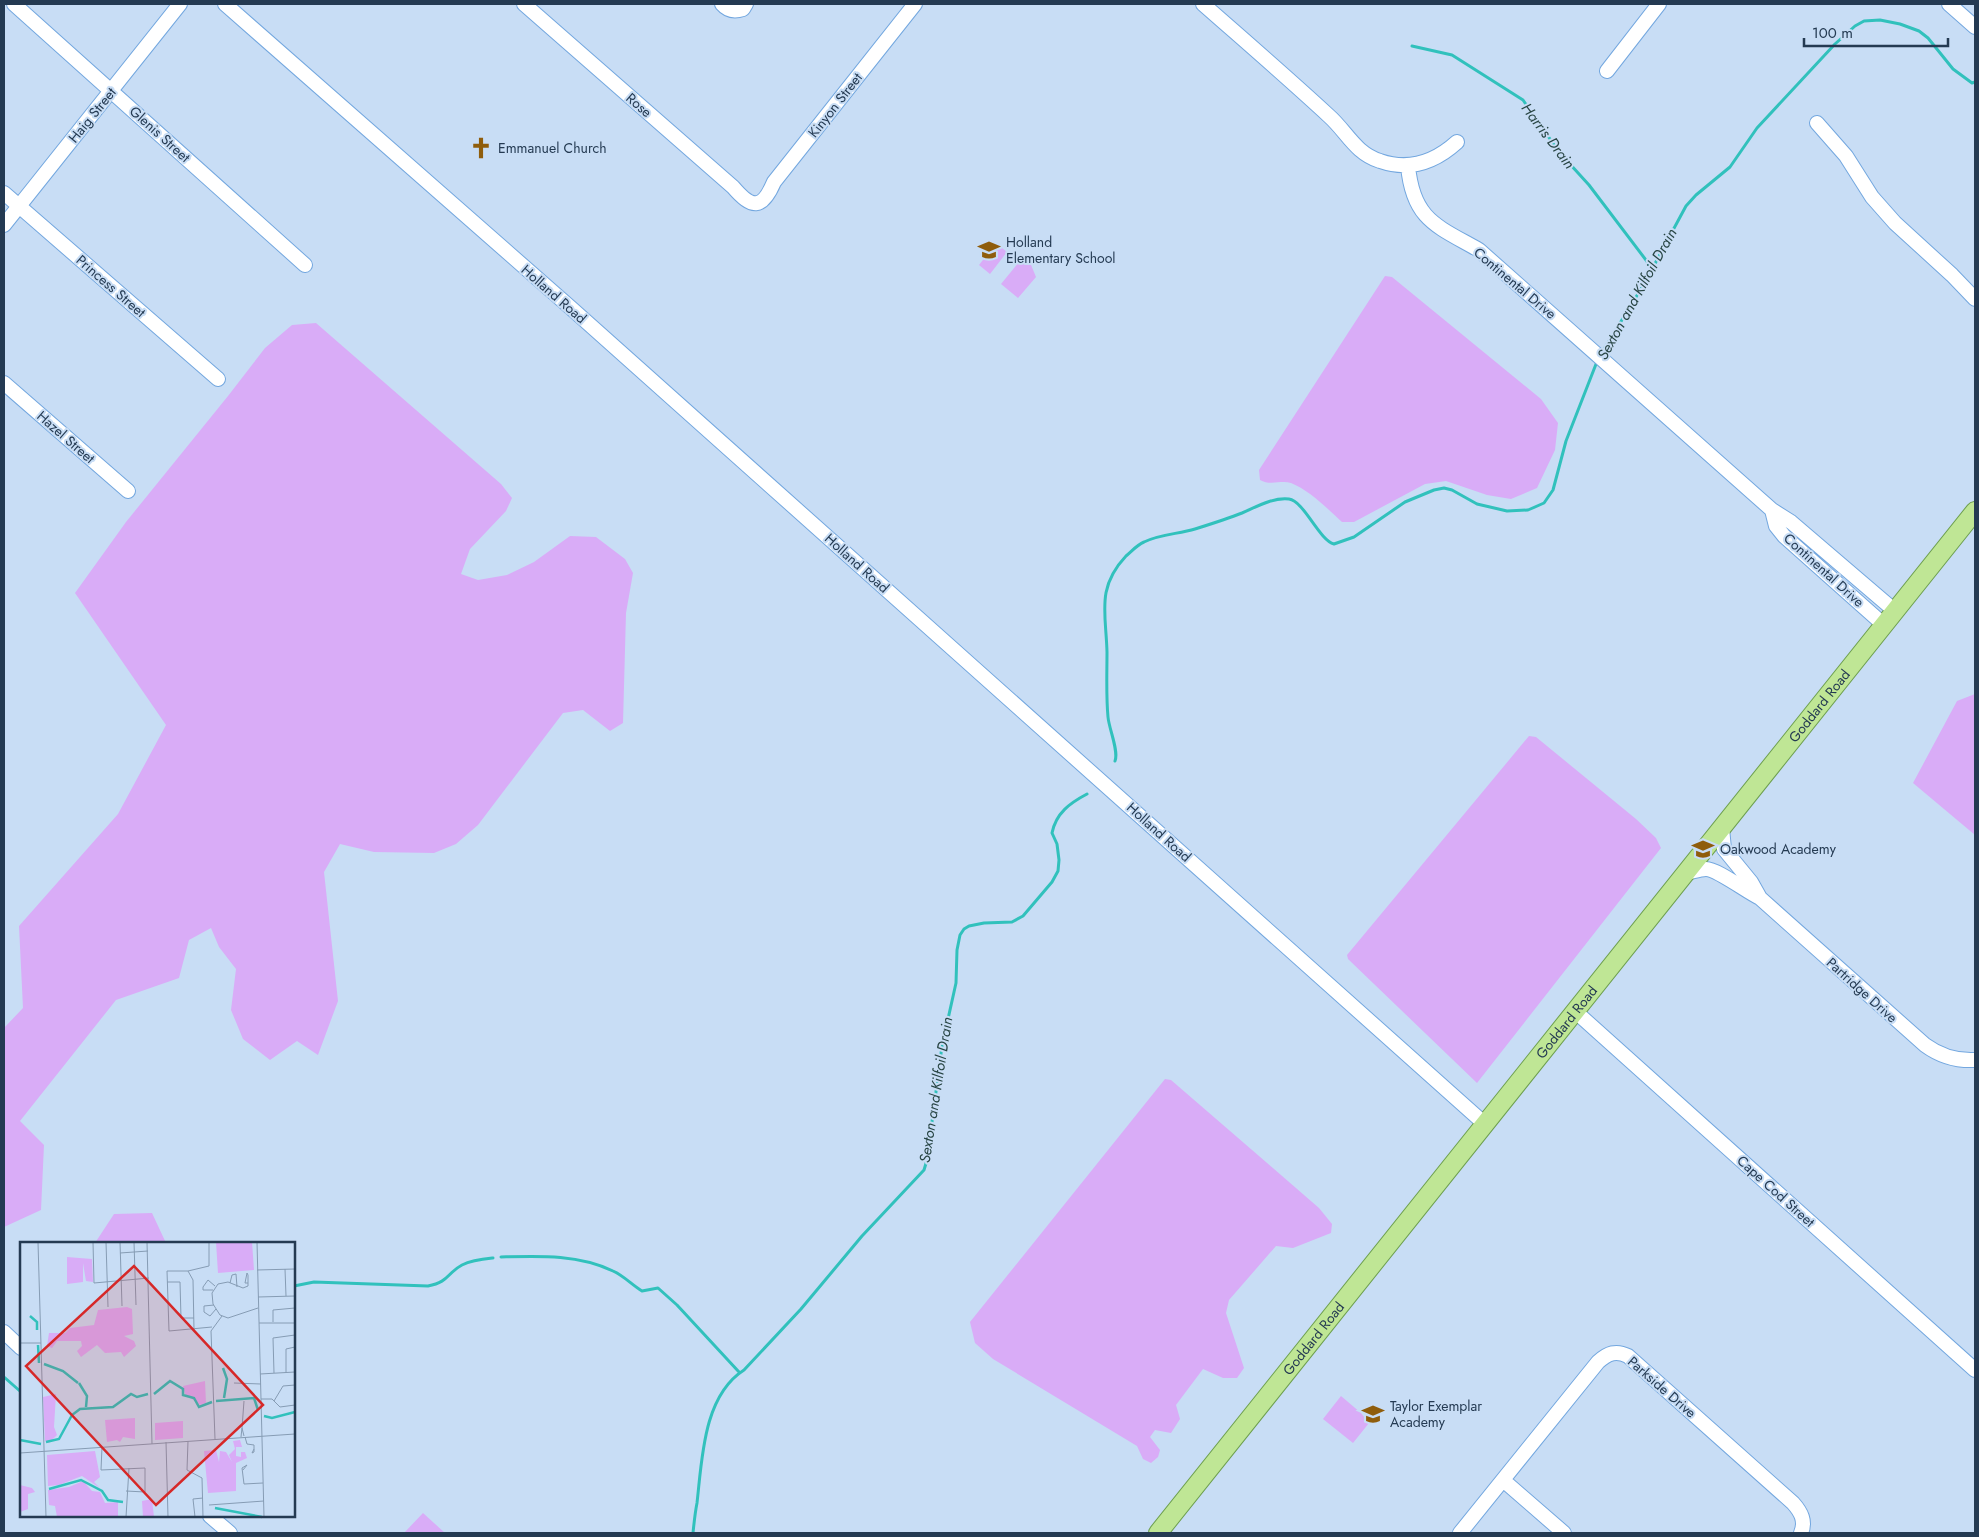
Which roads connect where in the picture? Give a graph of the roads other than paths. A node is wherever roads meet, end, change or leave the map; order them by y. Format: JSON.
{"nodes":[{"id":1,"x":14,"y":4,"type":"edge"},
{"id":2,"x":180,"y":4,"type":"edge"},
{"id":3,"x":225,"y":4,"type":"edge"},
{"id":4,"x":524,"y":4,"type":"edge"},
{"id":5,"x":722,"y":4,"type":"edge"},
{"id":6,"x":746,"y":4,"type":"edge"},
{"id":7,"x":915,"y":4,"type":"edge"},
{"id":8,"x":1203,"y":4,"type":"edge"},
{"id":9,"x":1659,"y":4,"type":"edge"},
{"id":10,"x":1949,"y":4,"type":"edge"},
{"id":11,"x":1975,"y":27,"type":"edge"},
{"id":12,"x":1607,"y":70,"type":"dead end"},
{"id":13,"x":112,"y":90,"type":"junction"},
{"id":14,"x":1817,"y":123,"type":"dead end"},
{"id":15,"x":1457,"y":142,"type":"dead end"},
{"id":16,"x":1408,"y":166,"type":"junction"},
{"id":17,"x":4,"y":193,"type":"edge"},
{"id":18,"x":755,"y":203,"type":"joint"},
{"id":19,"x":19,"y":206,"type":"junction"},
{"id":20,"x":4,"y":225,"type":"edge"},
{"id":21,"x":305,"y":265,"type":"dead end"},
{"id":22,"x":1975,"y":299,"type":"edge"},
{"id":23,"x":218,"y":379,"type":"dead end"},
{"id":24,"x":4,"y":383,"type":"edge"},
{"id":25,"x":128,"y":490,"type":"dead end"},
{"id":26,"x":1975,"y":511,"type":"edge"},
{"id":27,"x":1890,"y":618,"type":"junction"},
{"id":28,"x":1722,"y":828,"type":"junction"},
{"id":29,"x":1686,"y":873,"type":"junction"},
{"id":30,"x":1760,"y":898,"type":"junction"},
{"id":31,"x":1576,"y":1012,"type":"junction"},
{"id":32,"x":1975,"y":1060,"type":"edge"},
{"id":33,"x":1486,"y":1124,"type":"junction"},
{"id":34,"x":4,"y":1332,"type":"edge"},
{"id":35,"x":20,"y":1347,"type":"edge"},
{"id":36,"x":1975,"y":1370,"type":"edge"},
{"id":37,"x":1503,"y":1480,"type":"junction"},
{"id":38,"x":211,"y":1517,"type":"edge"},
{"id":39,"x":230,"y":1533,"type":"edge"},
{"id":40,"x":1158,"y":1533,"type":"edge"},
{"id":41,"x":1460,"y":1533,"type":"edge"},
{"id":42,"x":1564,"y":1533,"type":"edge"},
{"id":43,"x":1801,"y":1533,"type":"edge"}],
"edges":[{"from":1,"to":13,"type":"street","name":"Glenis Street"},
{"from":2,"to":13,"type":"street","name":"Haig Street"},
{"from":3,"to":33,"type":"street","name":"Holland Road"},
{"from":4,"to":18,"type":"street","name":"Rose"},
{"from":5,"to":6,"type":"street"},
{"from":7,"to":18,"type":"street","name":"Kinyon Street"},
{"from":8,"to":16,"type":"street"},
{"from":9,"to":12,"type":"street"},
{"from":10,"to":11,"type":"street"},
{"from":13,"to":19,"type":"street","name":"Haig Street"},
{"from":13,"to":21,"type":"street","name":"Glenis Street"},
{"from":14,"to":22,"type":"street"},
{"from":15,"to":16,"type":"street"},
{"from":16,"to":27,"type":"street","name":"Continental Drive"},
{"from":17,"to":19,"type":"street","name":"Princess Street"},
{"from":19,"to":20,"type":"street","name":"Haig Street"},
{"from":19,"to":23,"type":"street","name":"Princess Street"},
{"from":24,"to":25,"type":"street","name":"Hazel Street"},
{"from":26,"to":27,"type":"main road","name":"Goddard Road"},
{"from":27,"to":28,"type":"main road","name":"Goddard Road"},
{"from":28,"to":29,"type":"main road","name":"Goddard Road"},
{"from":28,"to":30,"type":"street"},
{"from":29,"to":30,"type":"street"},
{"from":29,"to":31,"type":"main road","name":"Goddard Road"},
{"from":30,"to":32,"type":"street","name":"Partridge Drive"},
{"from":31,"to":33,"type":"main road","name":"Goddard Road"},
{"from":31,"to":36,"type":"street","name":"Cape Cod Street"},
{"from":33,"to":40,"type":"main road","name":"Goddard Road"},
{"from":34,"to":35,"type":"street"},
{"from":37,"to":41,"type":"street","name":"Parkside Drive"},
{"from":37,"to":42,"type":"street"},
{"from":37,"to":43,"type":"street","name":"Parkside Drive"},
{"from":38,"to":39,"type":"street"}]}
